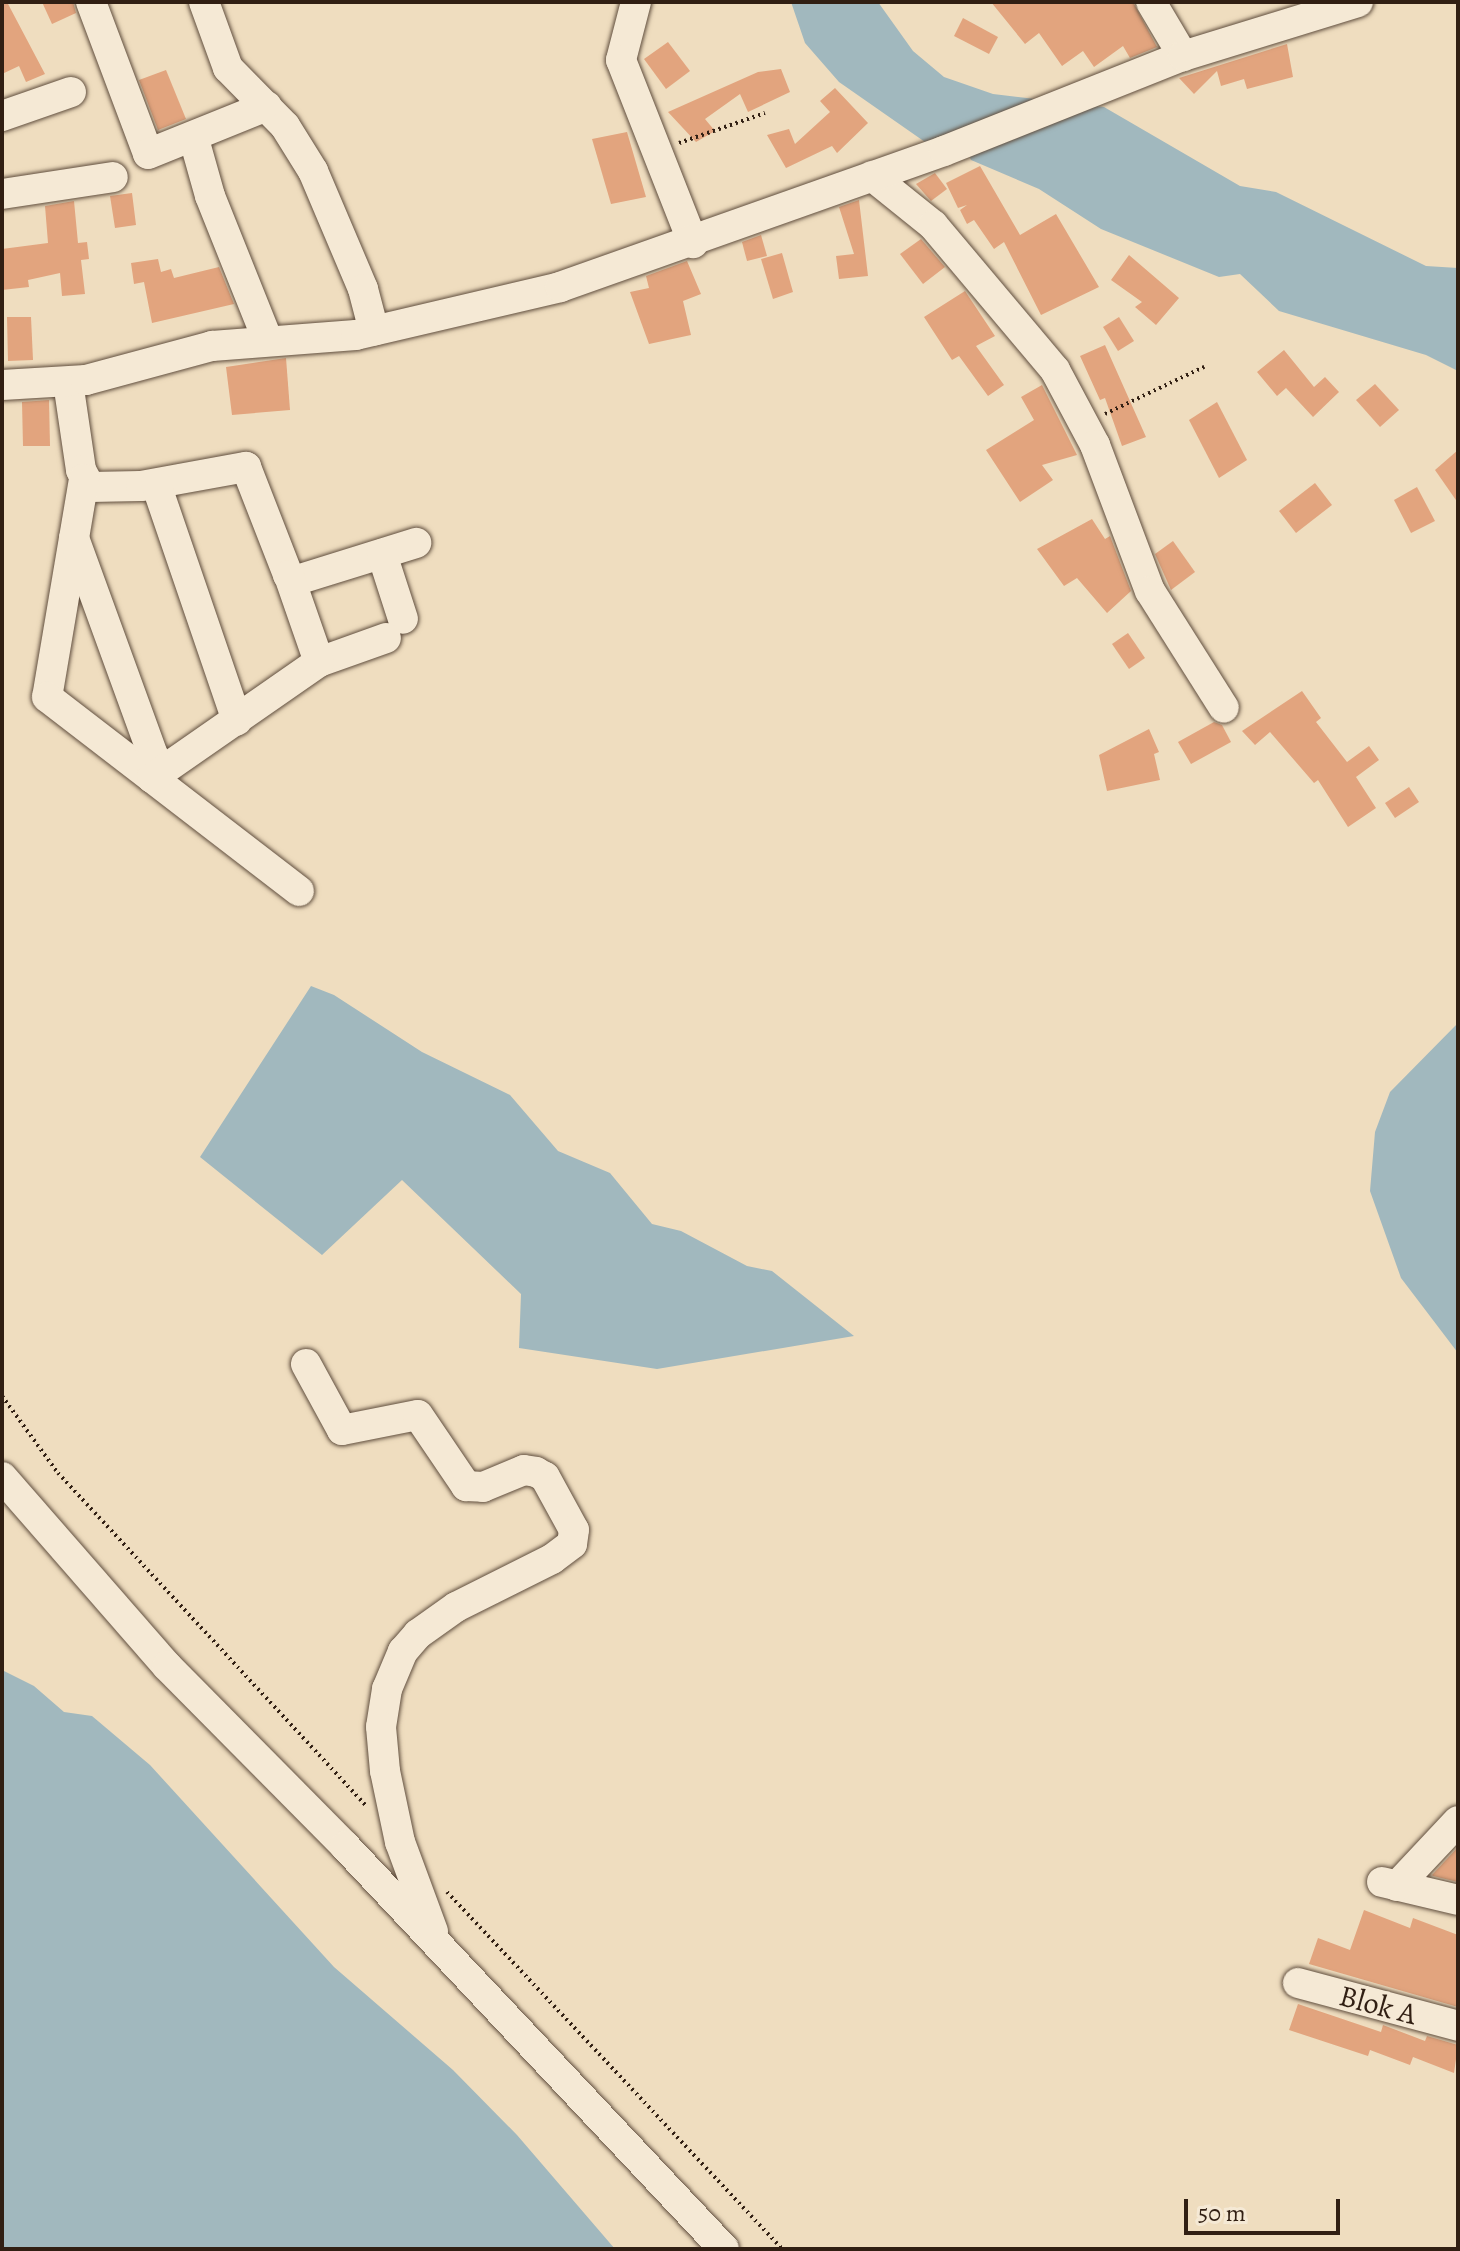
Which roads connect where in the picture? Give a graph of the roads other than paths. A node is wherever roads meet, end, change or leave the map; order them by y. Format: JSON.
{"nodes":[{"id":1,"x":91,"y":2,"type":"edge"},
{"id":2,"x":204,"y":2,"type":"edge"},
{"id":3,"x":636,"y":2,"type":"edge"},
{"id":4,"x":1151,"y":2,"type":"edge"},
{"id":5,"x":1358,"y":2,"type":"edge"},
{"id":6,"x":1183,"y":56,"type":"junction"},
{"id":7,"x":71,"y":92,"type":"dead end"},
{"id":8,"x":267,"y":106,"type":"junction"},
{"id":9,"x":2,"y":116,"type":"edge"},
{"id":10,"x":194,"y":139,"type":"junction"},
{"id":11,"x":872,"y":176,"type":"junction"},
{"id":12,"x":113,"y":177,"type":"dead end"},
{"id":13,"x":2,"y":194,"type":"edge"},
{"id":14,"x":693,"y":243,"type":"junction"},
{"id":15,"x":374,"y":331,"type":"junction"},
{"id":16,"x":268,"y":341,"type":"junction"},
{"id":17,"x":68,"y":382,"type":"junction"},
{"id":18,"x":2,"y":385,"type":"edge"},
{"id":19,"x":84,"y":479,"type":"junction"},
{"id":20,"x":156,"y":484,"type":"junction"},
{"id":21,"x":74,"y":537,"type":"junction"},
{"id":22,"x":416,"y":543,"type":"dead end"},
{"id":23,"x":382,"y":554,"type":"junction"},
{"id":24,"x":289,"y":576,"type":"junction"},
{"id":25,"x":319,"y":662,"type":"junction"},
{"id":26,"x":1224,"y":708,"type":"dead end"},
{"id":27,"x":237,"y":720,"type":"junction"},
{"id":28,"x":152,"y":778,"type":"junction"},
{"id":29,"x":299,"y":891,"type":"dead end"},
{"id":30,"x":306,"y":1364,"type":"dead end"},
{"id":31,"x":2,"y":1477,"type":"edge"},
{"id":32,"x":1458,"y":1821,"type":"edge"},
{"id":33,"x":1458,"y":1900,"type":"edge"},
{"id":34,"x":438,"y":1945,"type":"junction"},
{"id":35,"x":1298,"y":1983,"type":"dead end"},
{"id":36,"x":1458,"y":2026,"type":"edge"},
{"id":37,"x":724,"y":2249,"type":"edge"}],
"edges":[{"from":1,"to":10,"type":"street"},
{"from":2,"to":8,"type":"street"},
{"from":3,"to":14,"type":"street"},
{"from":4,"to":6,"type":"street"},
{"from":5,"to":6,"type":"street"},
{"from":6,"to":11,"type":"street"},
{"from":7,"to":9,"type":"street"},
{"from":8,"to":10,"type":"street"},
{"from":8,"to":15,"type":"street"},
{"from":10,"to":16,"type":"street"},
{"from":11,"to":14,"type":"street"},
{"from":11,"to":26,"type":"street"},
{"from":12,"to":13,"type":"street"},
{"from":14,"to":15,"type":"street"},
{"from":15,"to":16,"type":"street"},
{"from":16,"to":17,"type":"street"},
{"from":17,"to":18,"type":"street"},
{"from":17,"to":19,"type":"street"},
{"from":19,"to":20,"type":"street"},
{"from":19,"to":21,"type":"street"},
{"from":20,"to":24,"type":"street"},
{"from":20,"to":27,"type":"street"},
{"from":21,"to":28,"type":"street"},
{"from":21,"to":28,"type":"street"},
{"from":22,"to":23,"type":"street"},
{"from":23,"to":24,"type":"street"},
{"from":23,"to":25,"type":"street"},
{"from":24,"to":25,"type":"street"},
{"from":25,"to":27,"type":"street"},
{"from":27,"to":28,"type":"street"},
{"from":28,"to":29,"type":"street"},
{"from":30,"to":34,"type":"street"},
{"from":31,"to":34,"type":"street"},
{"from":32,"to":33,"type":"street"},
{"from":34,"to":37,"type":"street"},
{"from":35,"to":36,"type":"street","name":"Blok A"}]}
